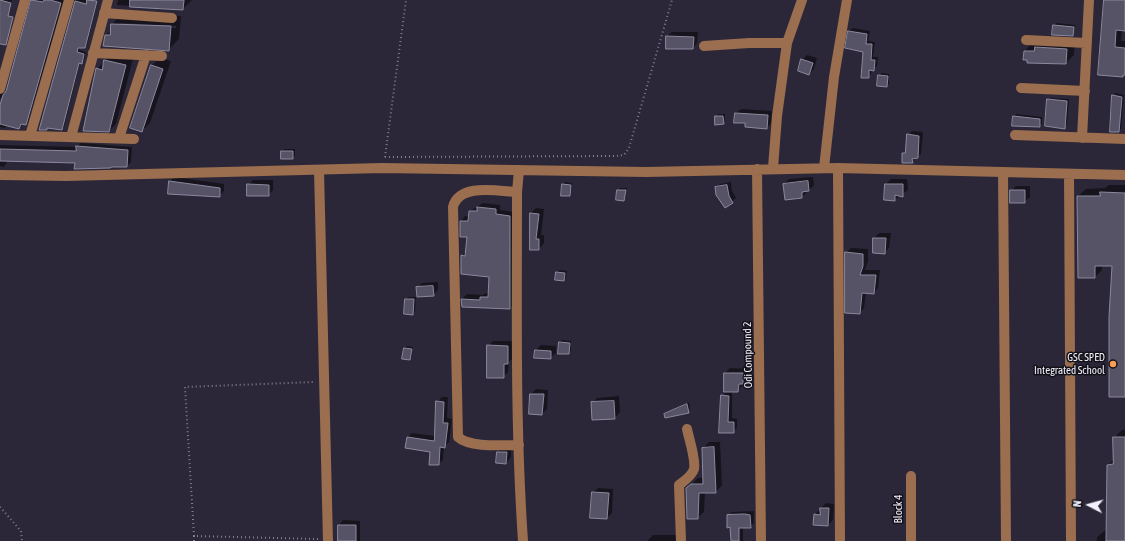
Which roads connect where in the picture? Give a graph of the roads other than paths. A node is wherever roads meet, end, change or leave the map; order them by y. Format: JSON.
{"nodes":[{"id":1,"x":25,"y":0,"type":"edge"},
{"id":2,"x":69,"y":0,"type":"edge"},
{"id":3,"x":108,"y":0,"type":"edge"},
{"id":4,"x":802,"y":0,"type":"edge"},
{"id":5,"x":847,"y":0,"type":"edge"},
{"id":6,"x":1089,"y":0,"type":"edge"},
{"id":7,"x":104,"y":13,"type":"junction"},
{"id":8,"x":172,"y":18,"type":"dead end"},
{"id":9,"x":1026,"y":40,"type":"dead end"},
{"id":10,"x":787,"y":43,"type":"junction"},
{"id":11,"x":1086,"y":43,"type":"junction"},
{"id":12,"x":704,"y":46,"type":"dead end"},
{"id":13,"x":93,"y":53,"type":"junction"},
{"id":14,"x":146,"y":56,"type":"junction"},
{"id":15,"x":162,"y":56,"type":"dead end"},
{"id":16,"x":1021,"y":88,"type":"dead end"},
{"id":17,"x":0,"y":89,"type":"edge"},
{"id":18,"x":1085,"y":91,"type":"junction"},
{"id":19,"x":0,"y":135,"type":"edge"},
{"id":20,"x":1015,"y":135,"type":"dead end"},
{"id":21,"x":30,"y":136,"type":"junction"},
{"id":22,"x":71,"y":137,"type":"junction"},
{"id":23,"x":119,"y":138,"type":"junction"},
{"id":24,"x":1082,"y":138,"type":"junction"},
{"id":25,"x":134,"y":139,"type":"dead end"},
{"id":26,"x":1125,"y":139,"type":"edge"},
{"id":27,"x":773,"y":168,"type":"junction"},
{"id":28,"x":824,"y":168,"type":"junction"},
{"id":29,"x":838,"y":168,"type":"junction"},
{"id":30,"x":757,"y":169,"type":"junction"},
{"id":31,"x":319,"y":170,"type":"junction"},
{"id":32,"x":519,"y":170,"type":"junction"},
{"id":33,"x":1003,"y":172,"type":"junction"},
{"id":34,"x":1070,"y":174,"type":"junction"},
{"id":35,"x":0,"y":175,"type":"edge"},
{"id":36,"x":1125,"y":175,"type":"edge"},
{"id":37,"x":516,"y":192,"type":"junction"},
{"id":38,"x":687,"y":429,"type":"dead end"},
{"id":39,"x":519,"y":445,"type":"junction"},
{"id":40,"x":911,"y":476,"type":"dead end"},
{"id":41,"x":328,"y":540,"type":"edge"},
{"id":42,"x":523,"y":541,"type":"edge"},
{"id":43,"x":681,"y":541,"type":"edge"},
{"id":44,"x":761,"y":541,"type":"edge"},
{"id":45,"x":840,"y":541,"type":"edge"},
{"id":46,"x":911,"y":541,"type":"edge"},
{"id":47,"x":1006,"y":541,"type":"edge"},
{"id":48,"x":1071,"y":541,"type":"edge"}],
"edges":[{"from":1,"to":17,"type":"street"},
{"from":2,"to":21,"type":"street"},
{"from":3,"to":7,"type":"street"},
{"from":4,"to":10,"type":"street"},
{"from":5,"to":28,"type":"street"},
{"from":6,"to":11,"type":"street"},
{"from":7,"to":8,"type":"street"},
{"from":7,"to":13,"type":"street"},
{"from":9,"to":11,"type":"street"},
{"from":10,"to":12,"type":"street"},
{"from":10,"to":27,"type":"street"},
{"from":11,"to":18,"type":"street"},
{"from":13,"to":14,"type":"street"},
{"from":13,"to":22,"type":"street"},
{"from":14,"to":15,"type":"street"},
{"from":14,"to":23,"type":"street"},
{"from":16,"to":18,"type":"street"},
{"from":18,"to":24,"type":"street"},
{"from":19,"to":21,"type":"street"},
{"from":20,"to":24,"type":"street"},
{"from":21,"to":22,"type":"street"},
{"from":22,"to":23,"type":"street"},
{"from":23,"to":25,"type":"street"},
{"from":24,"to":26,"type":"street"},
{"from":27,"to":28,"type":"street"},
{"from":27,"to":30,"type":"street"},
{"from":28,"to":29,"type":"street"},
{"from":29,"to":33,"type":"street"},
{"from":29,"to":45,"type":"street"},
{"from":30,"to":32,"type":"street"},
{"from":30,"to":44,"type":"street","name":"Odi Compound 2"},
{"from":31,"to":32,"type":"street"},
{"from":31,"to":35,"type":"street"},
{"from":31,"to":41,"type":"street"},
{"from":32,"to":37,"type":"street"},
{"from":33,"to":34,"type":"street"},
{"from":33,"to":47,"type":"street"},
{"from":34,"to":36,"type":"street"},
{"from":34,"to":48,"type":"street"},
{"from":37,"to":39,"type":"street"},
{"from":37,"to":39,"type":"street"},
{"from":38,"to":43,"type":"street"},
{"from":39,"to":42,"type":"street"},
{"from":40,"to":46,"type":"street","name":"Block 4"}]}
